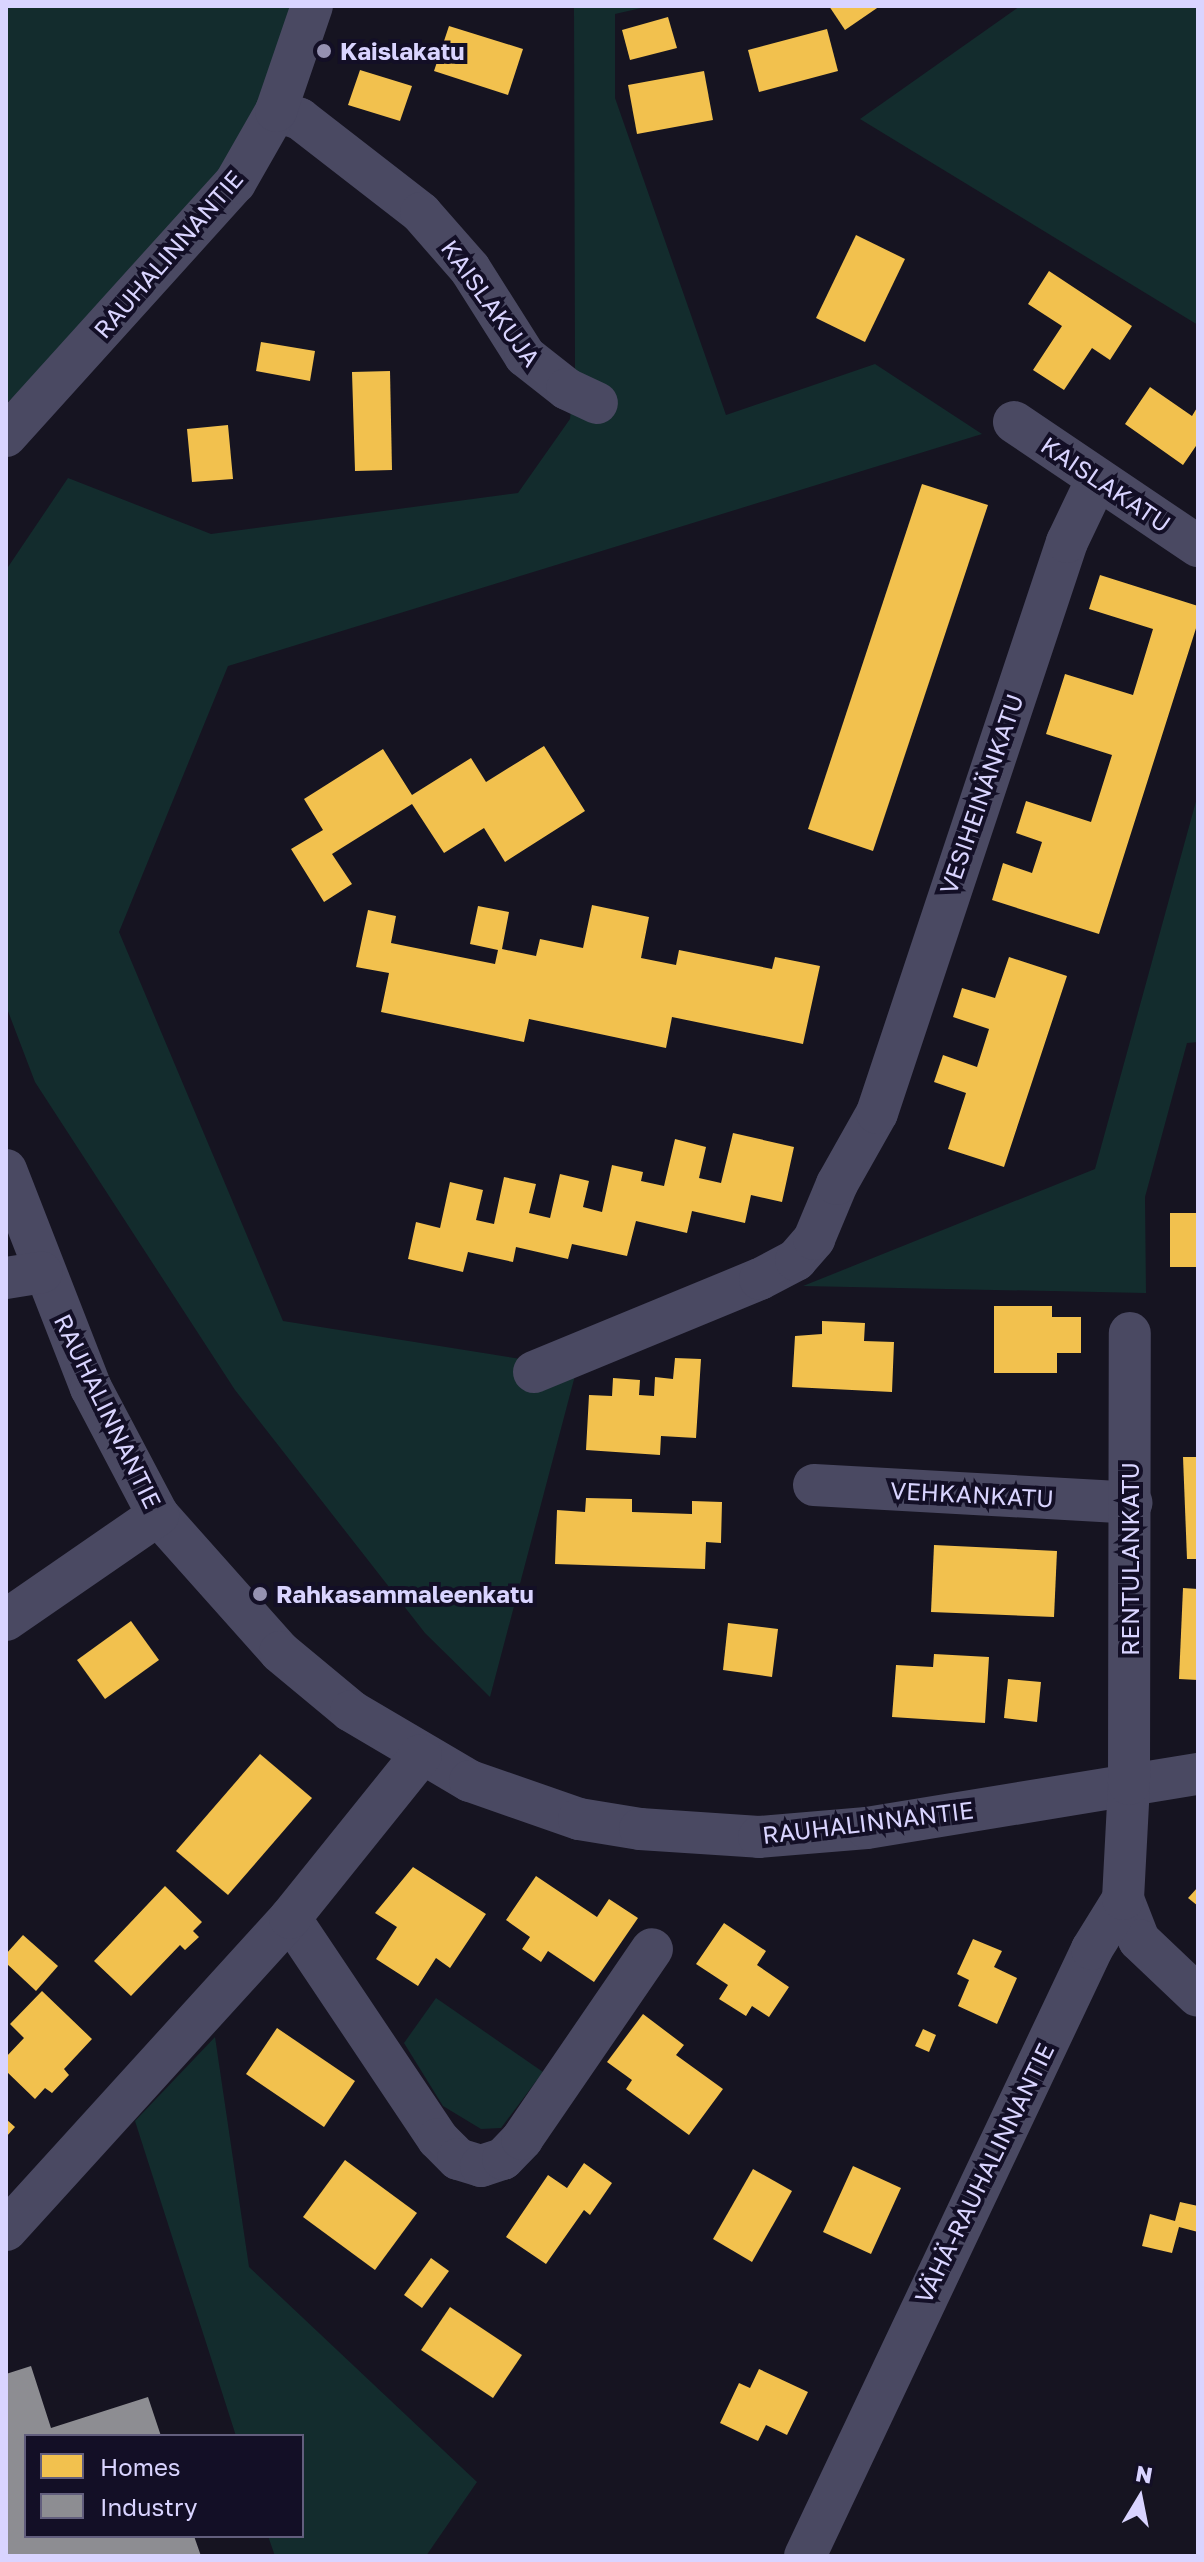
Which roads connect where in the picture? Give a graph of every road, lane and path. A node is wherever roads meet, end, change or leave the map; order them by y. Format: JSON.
{"nodes":[{"id":1,"x":312,"y":6,"type":"edge"},
{"id":2,"x":276,"y":111,"type":"junction"},
{"id":3,"x":597,"y":403,"type":"dead end"},
{"id":4,"x":1014,"y":422,"type":"dead end"},
{"id":5,"x":6,"y":436,"type":"edge"},
{"id":6,"x":1097,"y":479,"type":"junction"},
{"id":7,"x":1198,"y":546,"type":"edge"},
{"id":8,"x":6,"y":1170,"type":"edge"},
{"id":9,"x":24,"y":1275,"type":"edge"},
{"id":10,"x":1130,"y":1333,"type":"dead end"},
{"id":11,"x":534,"y":1372,"type":"dead end"},
{"id":12,"x":814,"y":1485,"type":"dead end"},
{"id":13,"x":1131,"y":1503,"type":"junction"},
{"id":14,"x":158,"y":1515,"type":"junction"},
{"id":15,"x":6,"y":1620,"type":"edge"},
{"id":16,"x":421,"y":1755,"type":"junction"},
{"id":17,"x":1198,"y":1774,"type":"edge"},
{"id":18,"x":1129,"y":1784,"type":"junction"},
{"id":19,"x":1123,"y":1899,"type":"junction"},
{"id":20,"x":290,"y":1918,"type":"junction"},
{"id":21,"x":652,"y":1949,"type":"dead end"},
{"id":22,"x":1198,"y":1996,"type":"edge"},
{"id":23,"x":6,"y":2230,"type":"edge"},
{"id":24,"x":805,"y":2556,"type":"edge"}],
"edges":[{"from":1,"to":2,"type":"street","name":"RAUHALINNANTIE"},
{"from":2,"to":3,"type":"street","name":"KAISLAKUJA"},
{"from":2,"to":5,"type":"street","name":"RAUHALINNANTIE"},
{"from":4,"to":6,"type":"street","name":"KAISLAKATU"},
{"from":6,"to":7,"type":"street","name":"KAISLAKATU"},
{"from":6,"to":11,"type":"street","name":"VESIHEINÄNKATU"},
{"from":8,"to":9,"type":"street","name":"RAUHALINNANTIE"},
{"from":9,"to":14,"type":"street","name":"RAUHALINNANTIE"},
{"from":10,"to":13,"type":"street","name":"RENTULANKATU"},
{"from":12,"to":13,"type":"street","name":"VEHKANKATU"},
{"from":13,"to":18,"type":"street","name":"RENTULANKATU"},
{"from":14,"to":15,"type":"street"},
{"from":14,"to":16,"type":"street","name":"RAUHALINNANTIE"},
{"from":16,"to":18,"type":"street","name":"RAUHALINNANTIE"},
{"from":16,"to":20,"type":"street"},
{"from":17,"to":18,"type":"street","name":"RAUHALINNANTIE"},
{"from":18,"to":19,"type":"street","name":"VÄHÄ-RAUHALINNANTIE"},
{"from":19,"to":22,"type":"street"},
{"from":19,"to":24,"type":"street","name":"VÄHÄ-RAUHALINNANTIE"},
{"from":20,"to":21,"type":"street"},
{"from":20,"to":23,"type":"street"}]}
